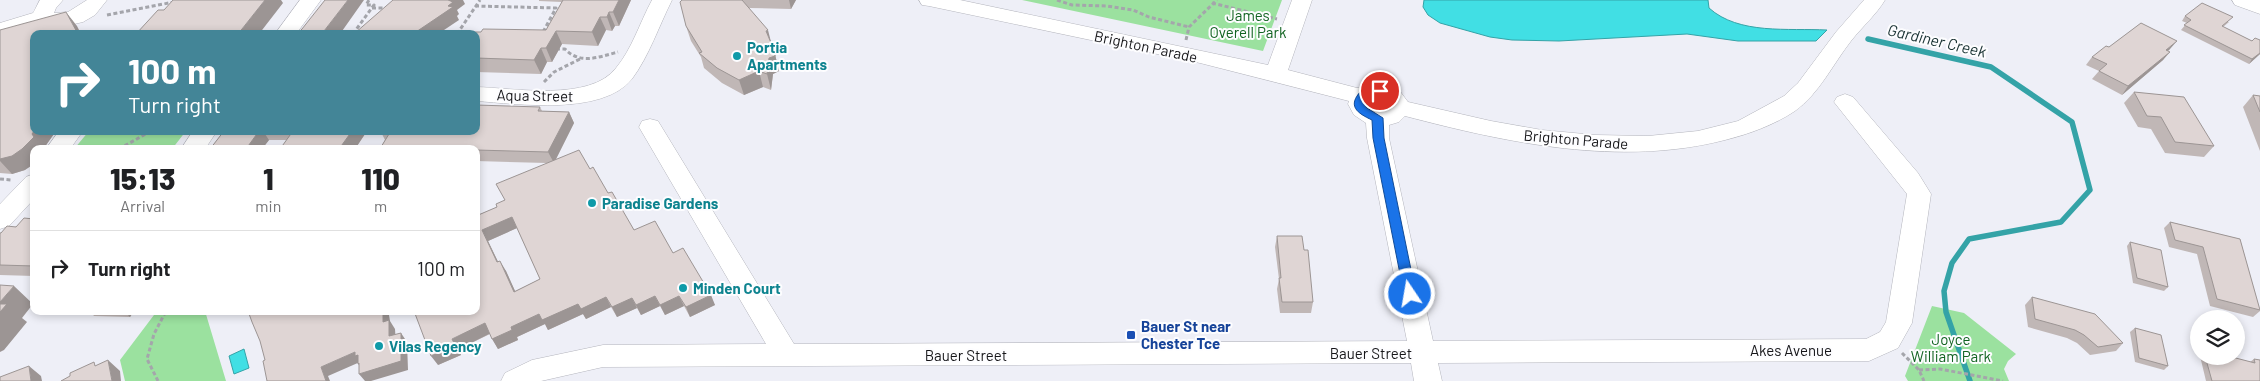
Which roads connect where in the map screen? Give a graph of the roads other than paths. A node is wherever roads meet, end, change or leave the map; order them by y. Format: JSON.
{"nodes":[{"id":1,"x":311,"y":0,"type":"edge"},
{"id":2,"x":662,"y":0,"type":"edge"},
{"id":3,"x":929,"y":0,"type":"edge"},
{"id":4,"x":1302,"y":0,"type":"edge"},
{"id":5,"x":1875,"y":0,"type":"edge"},
{"id":6,"x":2242,"y":0,"type":"edge"},
{"id":7,"x":102,"y":5,"type":"edge"},
{"id":8,"x":48,"y":8,"type":"edge"},
{"id":9,"x":2260,"y":8,"type":"edge"},
{"id":10,"x":0,"y":30,"type":"edge"},
{"id":11,"x":288,"y":30,"type":"edge"},
{"id":12,"x":1275,"y":75,"type":"junction"},
{"id":13,"x":480,"y":94,"type":"edge"},
{"id":14,"x":1361,"y":97,"type":"junction"},
{"id":15,"x":1845,"y":102,"type":"dead end"},
{"id":16,"x":1399,"y":107,"type":"junction"},
{"id":17,"x":1377,"y":118,"type":"junction"},
{"id":18,"x":650,"y":127,"type":"dead end"},
{"id":19,"x":69,"y":135,"type":"edge"},
{"id":20,"x":77,"y":135,"type":"edge"},
{"id":21,"x":203,"y":135,"type":"edge"},
{"id":22,"x":60,"y":145,"type":"edge"},
{"id":23,"x":68,"y":145,"type":"edge"},
{"id":24,"x":195,"y":145,"type":"edge"},
{"id":25,"x":30,"y":180,"type":"edge"},
{"id":26,"x":20,"y":195,"type":"edge"},
{"id":27,"x":0,"y":220,"type":"edge"},
{"id":28,"x":1422,"y":353,"type":"junction"},
{"id":29,"x":787,"y":356,"type":"junction"},
{"id":30,"x":545,"y":374,"type":"edge"},
{"id":31,"x":515,"y":381,"type":"edge"},
{"id":32,"x":1428,"y":381,"type":"edge"}],
"edges":[{"from":1,"to":11,"type":"street"},
{"from":2,"to":13,"type":"street","name":"Aqua Street"},
{"from":3,"to":12,"type":"street","name":"Brighton Parade"},
{"from":4,"to":12,"type":"street"},
{"from":5,"to":16,"type":"street","name":"Brighton Parade"},
{"from":6,"to":9,"type":"street"},
{"from":7,"to":8,"type":"street"},
{"from":8,"to":10,"type":"street"},
{"from":12,"to":14,"type":"street","name":"Brighton Parade"},
{"from":14,"to":16,"type":"street"},
{"from":14,"to":17,"type":"street"},
{"from":15,"to":28,"type":"street","name":"Akes Avenue"},
{"from":16,"to":17,"type":"street"},
{"from":17,"to":28,"type":"street"},
{"from":18,"to":29,"type":"street"},
{"from":19,"to":22,"type":"street"},
{"from":20,"to":23,"type":"street"},
{"from":21,"to":24,"type":"street"},
{"from":25,"to":26,"type":"street"},
{"from":26,"to":27,"type":"street"},
{"from":28,"to":29,"type":"street","name":"Bauer Street"},
{"from":28,"to":32,"type":"street"},
{"from":29,"to":30,"type":"street","name":"Bauer Street"},
{"from":30,"to":31,"type":"street","name":"Bauer Street"}]}
